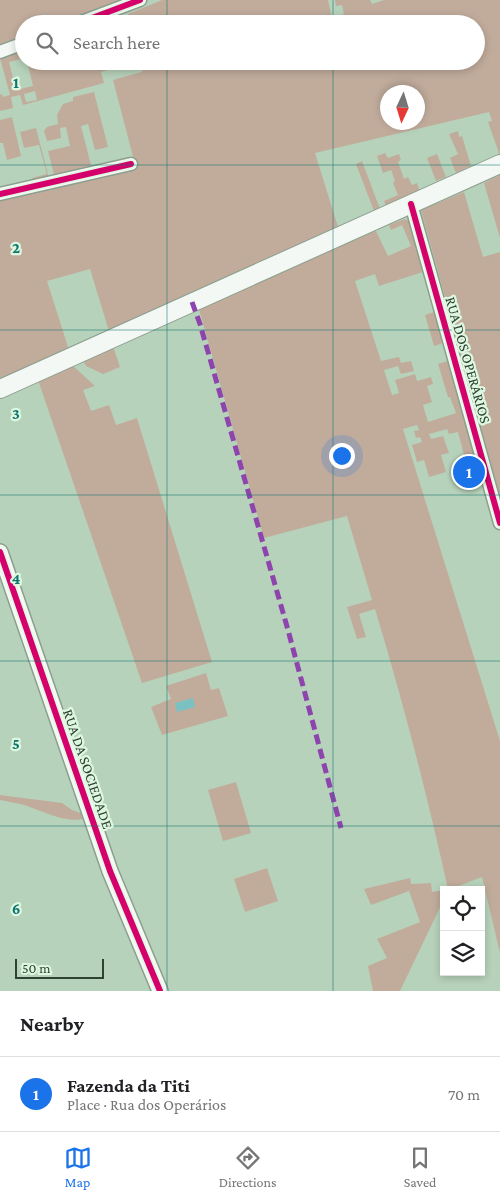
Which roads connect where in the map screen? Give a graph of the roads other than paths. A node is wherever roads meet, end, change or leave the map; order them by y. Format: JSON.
{"nodes":[{"id":1,"x":140,"y":0,"type":"edge"},
{"id":2,"x":100,"y":15,"type":"edge"},
{"id":3,"x":15,"y":46,"type":"edge"},
{"id":4,"x":0,"y":52,"type":"edge"},
{"id":5,"x":131,"y":164,"type":"dead end"},
{"id":6,"x":500,"y":164,"type":"edge"},
{"id":7,"x":0,"y":194,"type":"edge"},
{"id":8,"x":411,"y":204,"type":"junction"},
{"id":9,"x":0,"y":389,"type":"edge"},
{"id":10,"x":500,"y":523,"type":"edge"},
{"id":11,"x":0,"y":552,"type":"edge"},
{"id":12,"x":160,"y":991,"type":"edge"}],
"edges":[{"from":1,"to":2,"type":"street"},
{"from":3,"to":4,"type":"street"},
{"from":5,"to":7,"type":"street"},
{"from":6,"to":8,"type":"main road"},
{"from":8,"to":9,"type":"main road"},
{"from":8,"to":10,"type":"street","name":"RUA DOS OPERÁRIOS"},
{"from":11,"to":12,"type":"street","name":"RUA DA SOCIEDADE"}]}
